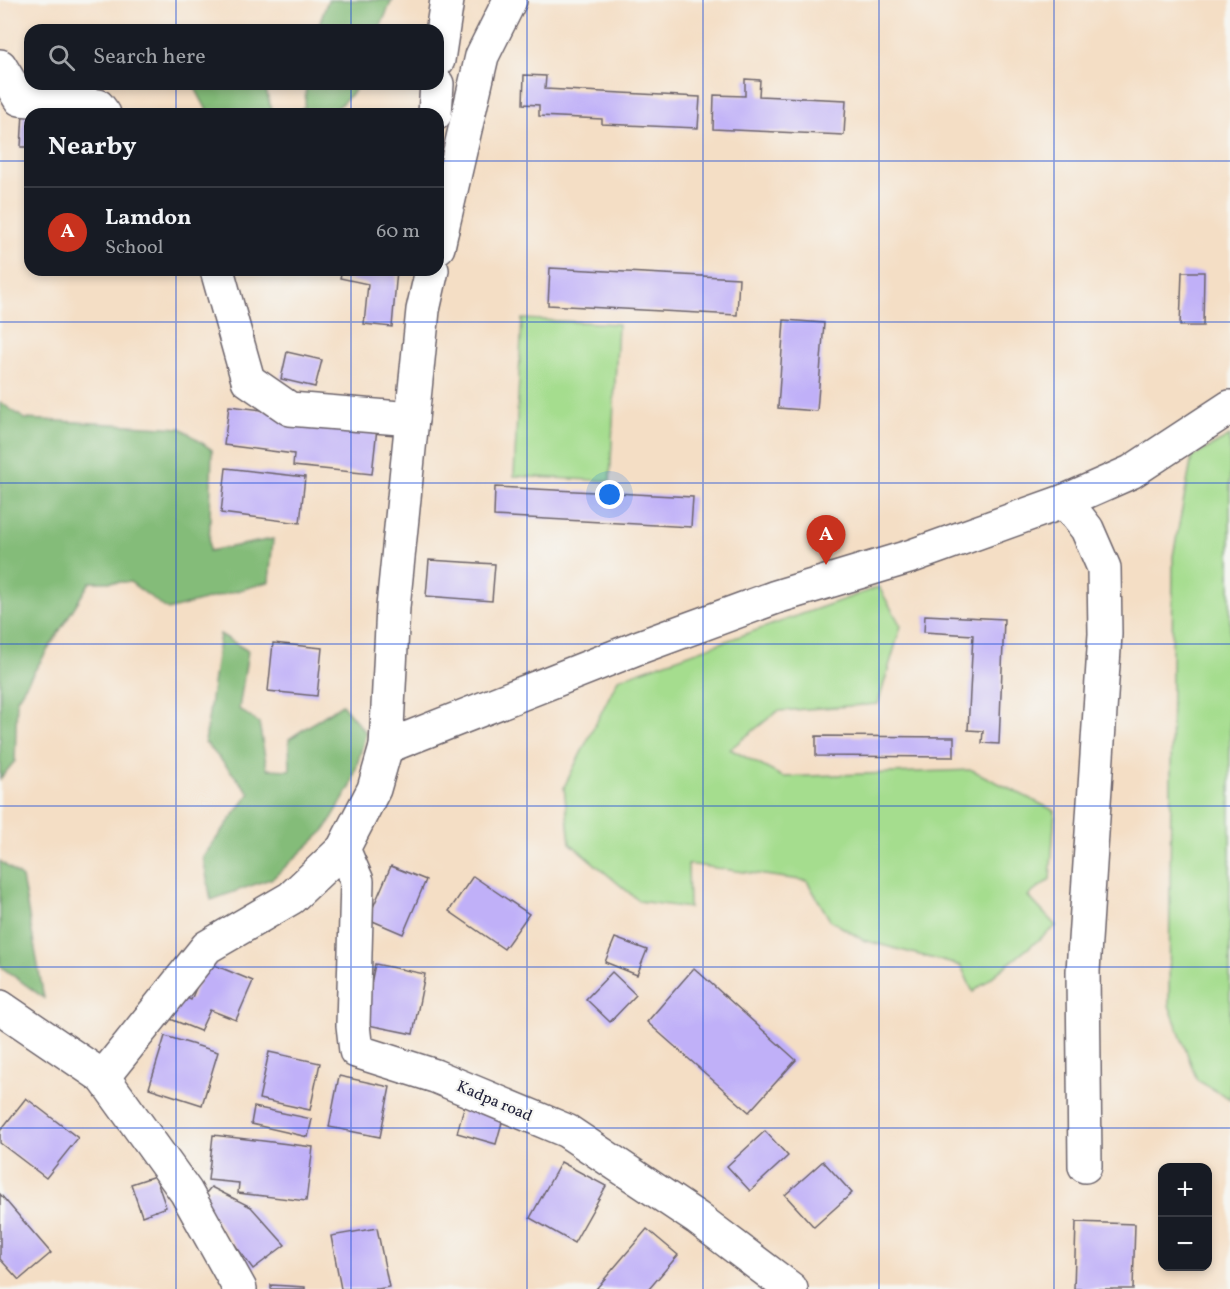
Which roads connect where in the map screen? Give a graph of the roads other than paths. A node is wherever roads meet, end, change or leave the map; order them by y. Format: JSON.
{"nodes":[{"id":1,"x":447,"y":0,"type":"edge"},
{"id":2,"x":510,"y":0,"type":"edge"},
{"id":3,"x":443,"y":24,"type":"edge"},
{"id":4,"x":0,"y":66,"type":"edge"},
{"id":5,"x":437,"y":90,"type":"edge"},
{"id":6,"x":100,"y":108,"type":"edge"},
{"id":7,"x":435,"y":108,"type":"edge"},
{"id":8,"x":444,"y":211,"type":"edge"},
{"id":9,"x":220,"y":276,"type":"edge"},
{"id":10,"x":431,"y":276,"type":"edge"},
{"id":11,"x":1230,"y":407,"type":"edge"},
{"id":12,"x":412,"y":419,"type":"junction"},
{"id":13,"x":1065,"y":501,"type":"junction"},
{"id":14,"x":386,"y":747,"type":"junction"},
{"id":15,"x":343,"y":849,"type":"junction"},
{"id":16,"x":0,"y":1007,"type":"edge"},
{"id":17,"x":103,"y":1077,"type":"junction"},
{"id":18,"x":1085,"y":1166,"type":"dead end"},
{"id":19,"x":240,"y":1289,"type":"edge"},
{"id":20,"x":791,"y":1289,"type":"edge"}],
"edges":[{"from":1,"to":3,"type":"street"},
{"from":2,"to":8,"type":"street"},
{"from":4,"to":6,"type":"street"},
{"from":5,"to":7,"type":"street"},
{"from":9,"to":12,"type":"street"},
{"from":10,"to":12,"type":"street"},
{"from":11,"to":13,"type":"street"},
{"from":12,"to":14,"type":"street"},
{"from":13,"to":14,"type":"street"},
{"from":13,"to":18,"type":"street"},
{"from":14,"to":15,"type":"street"},
{"from":15,"to":17,"type":"street"},
{"from":15,"to":20,"type":"street","name":"Kadpa road"},
{"from":16,"to":17,"type":"street"},
{"from":17,"to":19,"type":"street"}]}
